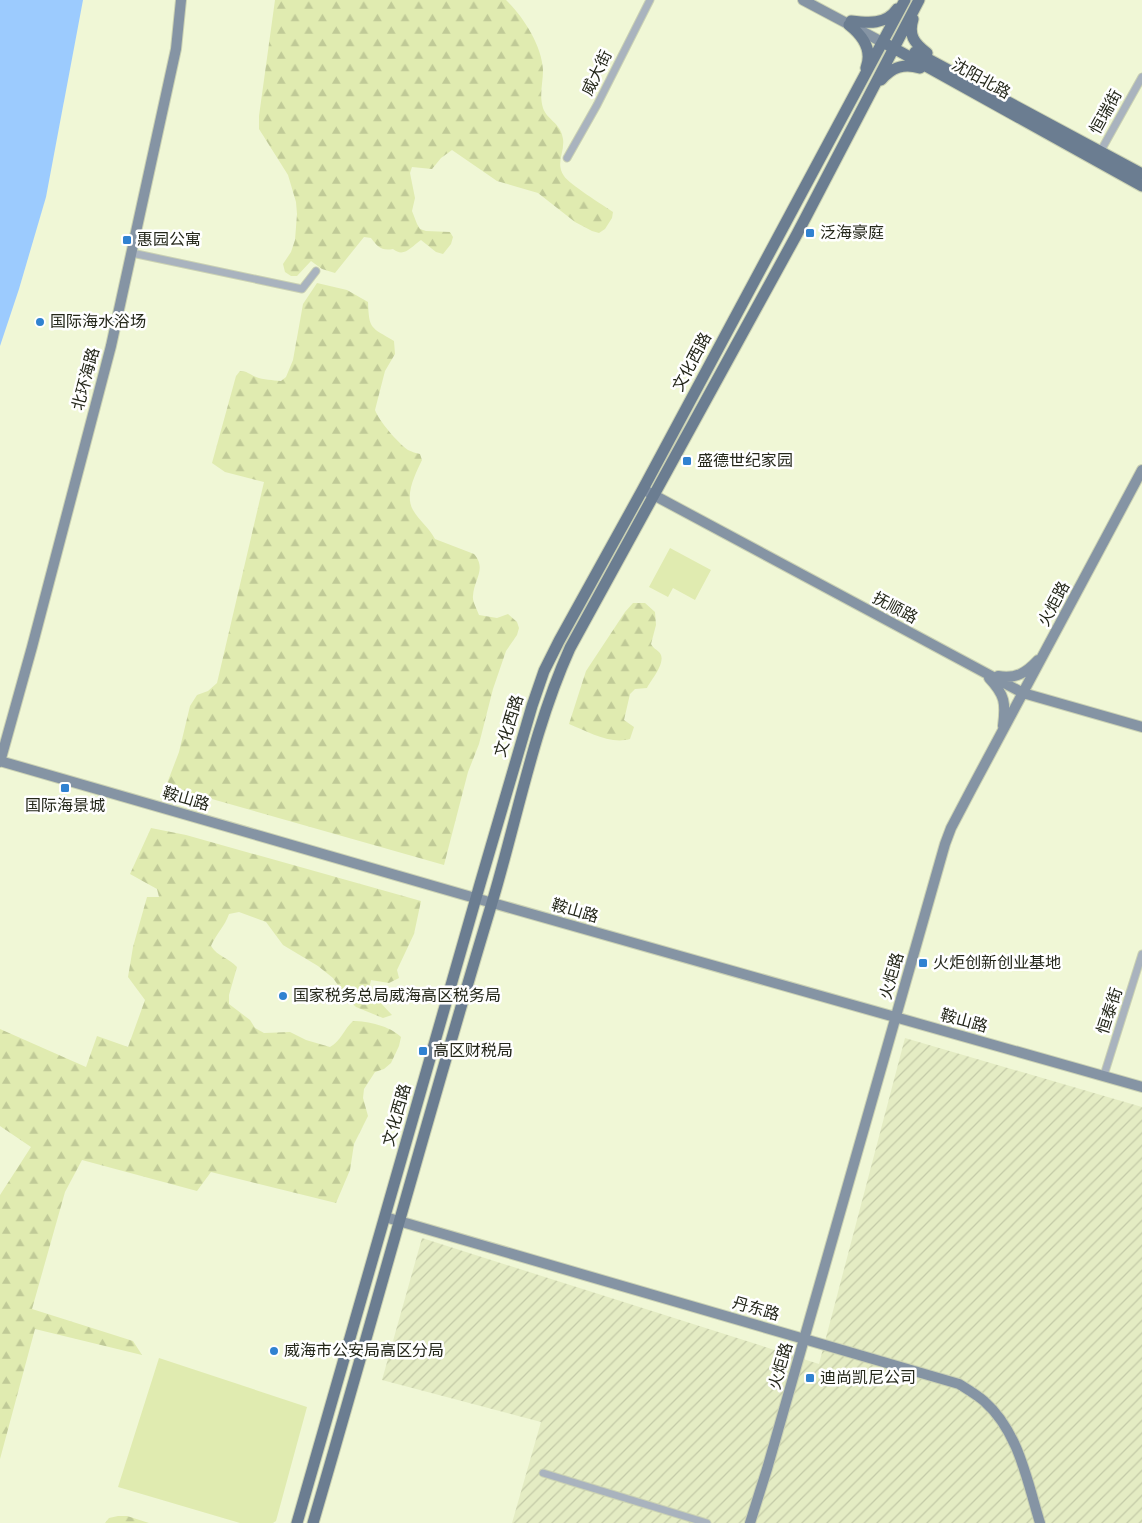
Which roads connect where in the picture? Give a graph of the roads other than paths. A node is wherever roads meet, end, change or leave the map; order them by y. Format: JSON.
{"nodes":[{"id":1,"x":181,"y":0,"type":"edge"},
{"id":2,"x":650,"y":0,"type":"edge"},
{"id":3,"x":803,"y":0,"type":"edge"},
{"id":4,"x":813,"y":0,"type":"edge"},
{"id":5,"x":905,"y":0,"type":"edge"},
{"id":6,"x":918,"y":1,"type":"edge"},
{"id":7,"x":850,"y":23,"type":"junction"},
{"id":8,"x":884,"y":39,"type":"junction"},
{"id":9,"x":896,"y":46,"type":"junction"},
{"id":10,"x":942,"y":71,"type":"junction"},
{"id":11,"x":1142,"y":77,"type":"edge"},
{"id":12,"x":860,"y":82,"type":"junction"},
{"id":13,"x":872,"y":90,"type":"junction"},
{"id":14,"x":1098,"y":156,"type":"junction"},
{"id":15,"x":567,"y":158,"type":"dead end"},
{"id":16,"x":1142,"y":174,"type":"edge"},
{"id":17,"x":1142,"y":186,"type":"edge"},
{"id":18,"x":132,"y":253,"type":"junction"},
{"id":19,"x":316,"y":271,"type":"dead end"},
{"id":20,"x":1142,"y":470,"type":"edge"},
{"id":21,"x":643,"y":490,"type":"junction"},
{"id":22,"x":654,"y":496,"type":"junction"},
{"id":23,"x":1045,"y":652,"type":"junction"},
{"id":24,"x":985,"y":674,"type":"junction"},
{"id":25,"x":1023,"y":693,"type":"junction"},
{"id":26,"x":1142,"y":727,"type":"edge"},
{"id":27,"x":1003,"y":730,"type":"junction"},
{"id":28,"x":0,"y":762,"type":"edge"},
{"id":29,"x":476,"y":898,"type":"junction"},
{"id":30,"x":492,"y":902,"type":"junction"},
{"id":31,"x":1142,"y":954,"type":"edge"},
{"id":32,"x":895,"y":1018,"type":"junction"},
{"id":33,"x":1104,"y":1075,"type":"junction"},
{"id":34,"x":1142,"y":1087,"type":"edge"},
{"id":35,"x":385,"y":1216,"type":"junction"},
{"id":36,"x":399,"y":1221,"type":"junction"},
{"id":37,"x":804,"y":1338,"type":"junction"},
{"id":38,"x":542,"y":1473,"type":"dead end"},
{"id":39,"x":305,"y":1496,"type":"junction"},
{"id":40,"x":319,"y":1500,"type":"junction"},
{"id":41,"x":290,"y":1523,"type":"edge"},
{"id":42,"x":297,"y":1523,"type":"edge"},
{"id":43,"x":313,"y":1523,"type":"edge"},
{"id":44,"x":317,"y":1523,"type":"edge"},
{"id":45,"x":707,"y":1523,"type":"edge"},
{"id":46,"x":750,"y":1523,"type":"edge"},
{"id":47,"x":1040,"y":1523,"type":"edge"}],
"edges":[{"from":1,"to":18,"type":"main road","name":"北环海路"},
{"from":2,"to":15,"type":"street","name":"威大街"},
{"from":3,"to":7,"type":"main road","name":"沈阳北路"},
{"from":4,"to":7,"type":"main road","name":"沈阳北路"},
{"from":5,"to":7,"type":"main road"},
{"from":5,"to":8,"type":"main road","name":"文化西路"},
{"from":6,"to":9,"type":"main road","name":"文化西路"},
{"from":6,"to":10,"type":"main road"},
{"from":7,"to":8,"type":"main road","name":"沈阳北路"},
{"from":7,"to":12,"type":"main road"},
{"from":8,"to":9,"type":"main road","name":"沈阳北路"},
{"from":8,"to":12,"type":"main road","name":"文化西路"},
{"from":9,"to":10,"type":"main road","name":"沈阳北路"},
{"from":9,"to":13,"type":"main road","name":"文化西路"},
{"from":10,"to":13,"type":"main road"},
{"from":10,"to":14,"type":"main road","name":"沈阳北路"},
{"from":11,"to":14,"type":"street","name":"恒瑞街"},
{"from":12,"to":21,"type":"main road","name":"文化西路"},
{"from":13,"to":22,"type":"main road","name":"文化西路"},
{"from":14,"to":16,"type":"main road","name":"沈阳北路"},
{"from":14,"to":17,"type":"main road","name":"沈阳北路"},
{"from":18,"to":19,"type":"street"},
{"from":18,"to":28,"type":"main road","name":"北环海路"},
{"from":20,"to":23,"type":"main road","name":"火炬路"},
{"from":21,"to":22,"type":"main road","name":"抚顺路"},
{"from":21,"to":29,"type":"main road","name":"文化西路"},
{"from":22,"to":24,"type":"main road","name":"抚顺路"},
{"from":22,"to":30,"type":"main road","name":"文化西路"},
{"from":23,"to":24,"type":"main road"},
{"from":23,"to":25,"type":"main road","name":"火炬路"},
{"from":24,"to":25,"type":"main road","name":"抚顺路"},
{"from":24,"to":27,"type":"main road"},
{"from":25,"to":26,"type":"main road","name":"抚顺路"},
{"from":25,"to":27,"type":"main road","name":"火炬路"},
{"from":27,"to":32,"type":"main road","name":"火炬路"},
{"from":28,"to":29,"type":"main road","name":"鞍山路"},
{"from":29,"to":30,"type":"main road","name":"鞍山路"},
{"from":29,"to":35,"type":"main road","name":"文化西路"},
{"from":30,"to":32,"type":"main road","name":"鞍山路"},
{"from":30,"to":36,"type":"main road","name":"文化西路"},
{"from":31,"to":33,"type":"street","name":"恒泰街"},
{"from":32,"to":33,"type":"main road","name":"鞍山路"},
{"from":32,"to":37,"type":"main road","name":"火炬路"},
{"from":33,"to":34,"type":"main road","name":"鞍山路"},
{"from":35,"to":36,"type":"main road","name":"丹东路"},
{"from":35,"to":39,"type":"main road","name":"文化西路"},
{"from":36,"to":37,"type":"main road","name":"丹东路"},
{"from":36,"to":40,"type":"main road","name":"文化西路"},
{"from":37,"to":46,"type":"main road","name":"火炬路"},
{"from":37,"to":47,"type":"main road","name":"丹东路"},
{"from":38,"to":45,"type":"street"},
{"from":39,"to":41,"type":"main road"},
{"from":39,"to":42,"type":"main road","name":"文化西路"},
{"from":40,"to":43,"type":"main road","name":"文化西路"},
{"from":40,"to":44,"type":"main road"}]}
